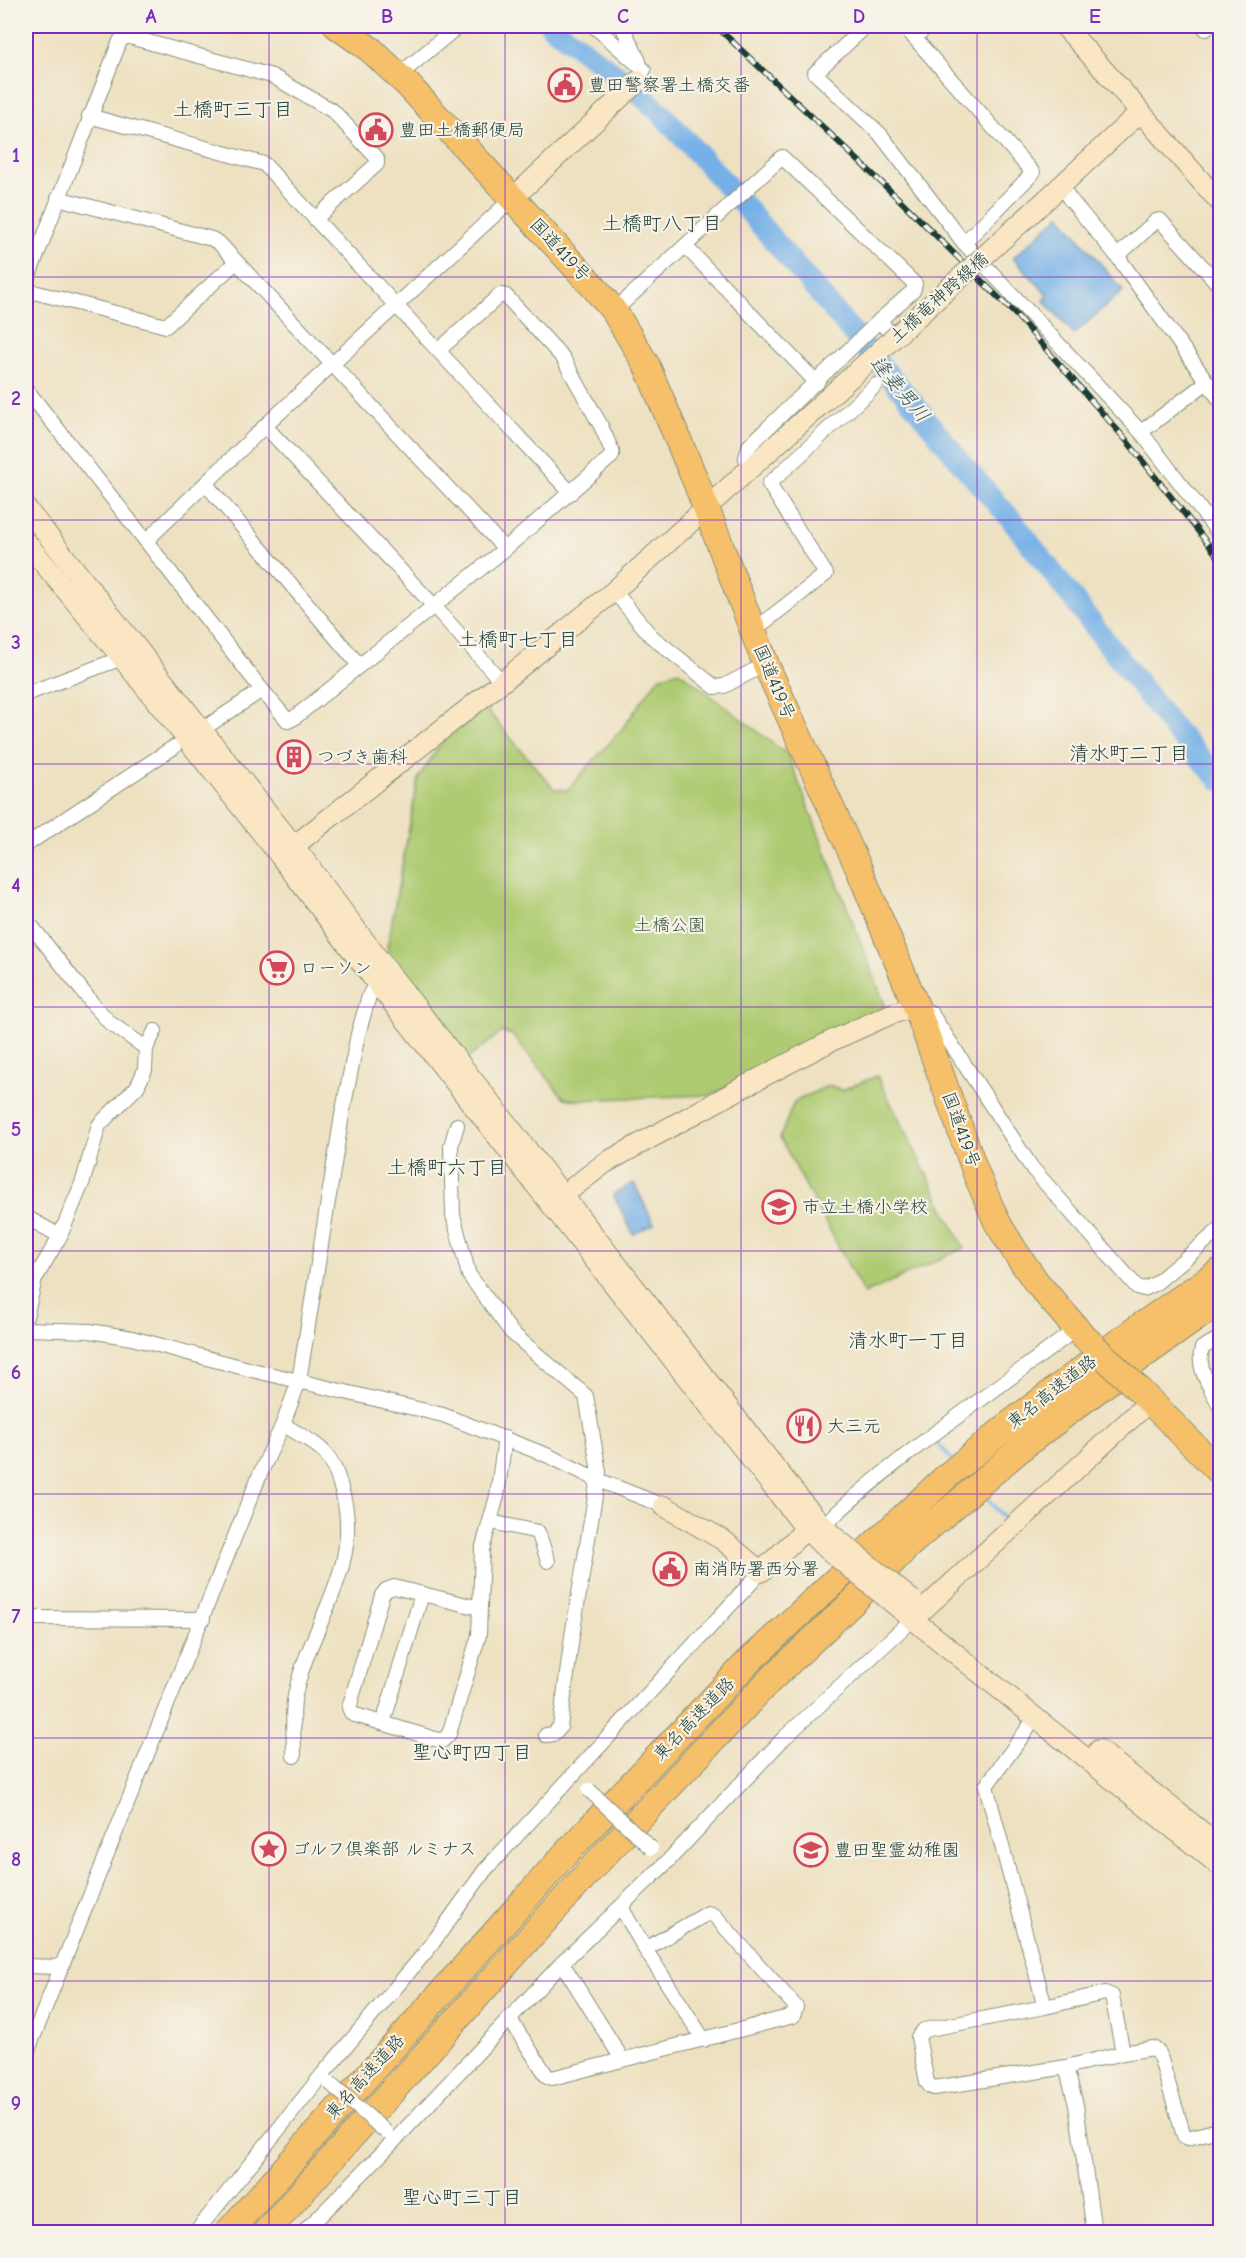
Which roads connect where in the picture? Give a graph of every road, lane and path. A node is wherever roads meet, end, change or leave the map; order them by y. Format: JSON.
{"nodes":[{"id":1,"x":338,"y":26,"type":"edge"},
{"id":2,"x":458,"y":26,"type":"edge"},
{"id":3,"x":594,"y":26,"type":"edge"},
{"id":4,"x":622,"y":26,"type":"edge"},
{"id":5,"x":866,"y":26,"type":"edge"},
{"id":6,"x":904,"y":26,"type":"edge"},
{"id":7,"x":928,"y":26,"type":"edge"},
{"id":8,"x":1064,"y":26,"type":"edge"},
{"id":9,"x":915,"y":37,"type":"junction"},
{"id":10,"x":398,"y":76,"type":"junction"},
{"id":11,"x":641,"y":76,"type":"junction"},
{"id":12,"x":1140,"y":112,"type":"junction"},
{"id":13,"x":90,"y":116,"type":"junction"},
{"id":14,"x":1216,"y":191,"type":"edge"},
{"id":15,"x":1055,"y":192,"type":"junction"},
{"id":16,"x":58,"y":198,"type":"junction"},
{"id":17,"x":513,"y":198,"type":"junction"},
{"id":18,"x":315,"y":219,"type":"junction"},
{"id":19,"x":964,"y":243,"type":"junction"},
{"id":20,"x":685,"y":246,"type":"junction"},
{"id":21,"x":1117,"y":256,"type":"junction"},
{"id":22,"x":236,"y":262,"type":"junction"},
{"id":23,"x":26,"y":283,"type":"edge"},
{"id":24,"x":1221,"y":286,"type":"edge"},
{"id":25,"x":26,"y":290,"type":"edge"},
{"id":26,"x":396,"y":306,"type":"junction"},
{"id":27,"x":614,"y":311,"type":"junction"},
{"id":28,"x":878,"y":323,"type":"junction"},
{"id":29,"x":890,"y":334,"type":"dead end"},
{"id":30,"x":439,"y":350,"type":"junction"},
{"id":31,"x":331,"y":365,"type":"junction"},
{"id":32,"x":1207,"y":382,"type":"junction"},
{"id":33,"x":817,"y":383,"type":"junction"},
{"id":34,"x":876,"y":386,"type":"dead end"},
{"id":35,"x":26,"y":389,"type":"edge"},
{"id":36,"x":1221,"y":400,"type":"edge"},
{"id":37,"x":265,"y":426,"type":"junction"},
{"id":38,"x":1141,"y":432,"type":"junction"},
{"id":39,"x":750,"y":470,"type":"junction"},
{"id":40,"x":206,"y":484,"type":"junction"},
{"id":41,"x":571,"y":493,"type":"junction"},
{"id":42,"x":26,"y":508,"type":"edge"},
{"id":43,"x":705,"y":509,"type":"junction"},
{"id":44,"x":1221,"y":535,"type":"edge"},
{"id":45,"x":146,"y":541,"type":"junction"},
{"id":46,"x":27,"y":546,"type":"edge"},
{"id":47,"x":505,"y":549,"type":"junction"},
{"id":48,"x":614,"y":591,"type":"junction"},
{"id":49,"x":434,"y":606,"type":"junction"},
{"id":50,"x":753,"y":631,"type":"junction"},
{"id":51,"x":122,"y":658,"type":"junction"},
{"id":52,"x":766,"y":663,"type":"junction"},
{"id":53,"x":359,"y":665,"type":"junction"},
{"id":54,"x":502,"y":682,"type":"junction"},
{"id":55,"x":262,"y":690,"type":"junction"},
{"id":56,"x":26,"y":694,"type":"edge"},
{"id":57,"x":212,"y":723,"type":"dead end"},
{"id":58,"x":174,"y":747,"type":"dead end"},
{"id":59,"x":26,"y":845,"type":"edge"},
{"id":60,"x":287,"y":851,"type":"junction"},
{"id":61,"x":26,"y":922,"type":"edge"},
{"id":62,"x":376,"y":982,"type":"junction"},
{"id":63,"x":916,"y":1006,"type":"junction"},
{"id":64,"x":155,"y":1031,"type":"dead end"},
{"id":65,"x":146,"y":1048,"type":"junction"},
{"id":66,"x":457,"y":1125,"type":"dead end"},
{"id":67,"x":563,"y":1195,"type":"junction"},
{"id":68,"x":26,"y":1217,"type":"edge"},
{"id":69,"x":1221,"y":1229,"type":"edge"},
{"id":70,"x":60,"y":1236,"type":"junction"},
{"id":71,"x":1221,"y":1271,"type":"edge"},
{"id":72,"x":1221,"y":1301,"type":"edge"},
{"id":73,"x":26,"y":1317,"type":"edge"},
{"id":74,"x":26,"y":1329,"type":"edge"},
{"id":75,"x":1080,"y":1332,"type":"junction"},
{"id":76,"x":1221,"y":1338,"type":"edge"},
{"id":77,"x":299,"y":1381,"type":"junction"},
{"id":78,"x":1143,"y":1395,"type":"junction"},
{"id":79,"x":1221,"y":1406,"type":"edge"},
{"id":80,"x":284,"y":1424,"type":"junction"},
{"id":81,"x":505,"y":1438,"type":"junction"},
{"id":82,"x":1221,"y":1472,"type":"edge"},
{"id":83,"x":598,"y":1480,"type":"junction"},
{"id":84,"x":664,"y":1506,"type":"joint"},
{"id":85,"x":491,"y":1522,"type":"junction"},
{"id":86,"x":821,"y":1535,"type":"junction"},
{"id":87,"x":548,"y":1561,"type":"dead end"},
{"id":88,"x":761,"y":1572,"type":"junction"},
{"id":89,"x":422,"y":1594,"type":"junction"},
{"id":90,"x":479,"y":1608,"type":"junction"},
{"id":91,"x":912,"y":1609,"type":"junction"},
{"id":92,"x":26,"y":1618,"type":"edge"},
{"id":93,"x":203,"y":1619,"type":"junction"},
{"id":94,"x":1037,"y":1716,"type":"junction"},
{"id":95,"x":383,"y":1723,"type":"junction"},
{"id":96,"x":546,"y":1736,"type":"dead end"},
{"id":97,"x":294,"y":1756,"type":"dead end"},
{"id":98,"x":572,"y":1774,"type":"junction"},
{"id":99,"x":1221,"y":1846,"type":"edge"},
{"id":100,"x":666,"y":1863,"type":"junction"},
{"id":101,"x":1221,"y":1866,"type":"edge"},
{"id":102,"x":621,"y":1907,"type":"junction"},
{"id":103,"x":645,"y":1949,"type":"junction"},
{"id":104,"x":562,"y":1964,"type":"junction"},
{"id":105,"x":26,"y":1966,"type":"edge"},
{"id":106,"x":61,"y":1967,"type":"junction"},
{"id":107,"x":1046,"y":2007,"type":"junction"},
{"id":108,"x":509,"y":2018,"type":"junction"},
{"id":109,"x":704,"y":2040,"type":"junction"},
{"id":110,"x":1123,"y":2053,"type":"junction"},
{"id":111,"x":26,"y":2055,"type":"edge"},
{"id":112,"x":622,"y":2059,"type":"junction"},
{"id":113,"x":1066,"y":2067,"type":"junction"},
{"id":114,"x":326,"y":2079,"type":"junction"},
{"id":115,"x":1221,"y":2133,"type":"edge"},
{"id":116,"x":391,"y":2136,"type":"junction"},
{"id":117,"x":196,"y":2232,"type":"edge"},
{"id":118,"x":228,"y":2232,"type":"edge"},
{"id":119,"x":266,"y":2232,"type":"edge"},
{"id":120,"x":304,"y":2232,"type":"edge"},
{"id":121,"x":1094,"y":2232,"type":"edge"}],
"edges":[{"from":1,"to":10,"type":"highway","name":"国道419号"},
{"from":2,"to":10,"type":"street"},
{"from":3,"to":11,"type":"street"},
{"from":4,"to":11,"type":"street"},
{"from":5,"to":19,"type":"street"},
{"from":6,"to":9,"type":"street"},
{"from":7,"to":9,"type":"street"},
{"from":8,"to":12,"type":"street"},
{"from":9,"to":19,"type":"street"},
{"from":10,"to":17,"type":"highway","name":"国道419号"},
{"from":11,"to":17,"type":"street"},
{"from":12,"to":14,"type":"street"},
{"from":12,"to":15,"type":"street","name":"土橋竜神跨線橋"},
{"from":13,"to":16,"type":"street"},
{"from":13,"to":18,"type":"street"},
{"from":13,"to":18,"type":"street"},
{"from":15,"to":21,"type":"street"},
{"from":15,"to":39,"type":"street","name":"土橋竜神跨線橋","bridge":true},
{"from":16,"to":22,"type":"street"},
{"from":16,"to":23,"type":"street"},
{"from":17,"to":26,"type":"street"},
{"from":17,"to":27,"type":"highway","name":"国道419号"},
{"from":18,"to":26,"type":"street"},
{"from":19,"to":38,"type":"street"},
{"from":20,"to":27,"type":"street"},
{"from":20,"to":28,"type":"street"},
{"from":20,"to":33,"type":"street"},
{"from":21,"to":24,"type":"street"},
{"from":21,"to":32,"type":"street"},
{"from":22,"to":25,"type":"street"},
{"from":22,"to":31,"type":"street"},
{"from":26,"to":30,"type":"street"},
{"from":26,"to":31,"type":"street"},
{"from":27,"to":43,"type":"highway","name":"国道419号"},
{"from":28,"to":29,"type":"street"},
{"from":28,"to":33,"type":"street"},
{"from":30,"to":41,"type":"street"},
{"from":30,"to":41,"type":"street"},
{"from":31,"to":37,"type":"street"},
{"from":31,"to":47,"type":"street"},
{"from":32,"to":36,"type":"street"},
{"from":32,"to":38,"type":"street"},
{"from":33,"to":39,"type":"street"},
{"from":34,"to":50,"type":"street"},
{"from":35,"to":45,"type":"street"},
{"from":37,"to":40,"type":"street"},
{"from":37,"to":49,"type":"street"},
{"from":38,"to":44,"type":"street"},
{"from":39,"to":43,"type":"street","name":"土橋竜神跨線橋"},
{"from":40,"to":45,"type":"street"},
{"from":40,"to":53,"type":"street"},
{"from":41,"to":47,"type":"street"},
{"from":42,"to":60,"type":"street"},
{"from":43,"to":48,"type":"street","name":"土橋竜神跨線橋"},
{"from":43,"to":50,"type":"highway","name":"国道419号"},
{"from":45,"to":55,"type":"street"},
{"from":46,"to":51,"type":"street"},
{"from":47,"to":49,"type":"street"},
{"from":48,"to":52,"type":"street"},
{"from":48,"to":54,"type":"street","name":"土橋竜神跨線橋"},
{"from":49,"to":53,"type":"street"},
{"from":49,"to":54,"type":"street"},
{"from":50,"to":52,"type":"highway","name":"国道419号"},
{"from":51,"to":56,"type":"street"},
{"from":51,"to":60,"type":"street"},
{"from":52,"to":63,"type":"highway","name":"国道419号"},
{"from":53,"to":55,"type":"street"},
{"from":54,"to":60,"type":"street","name":"土橋竜神跨線橋"},
{"from":55,"to":57,"type":"street"},
{"from":58,"to":59,"type":"street"},
{"from":60,"to":62,"type":"street"},
{"from":60,"to":67,"type":"street"},
{"from":61,"to":65,"type":"street"},
{"from":62,"to":77,"type":"street"},
{"from":62,"to":86,"type":"street"},
{"from":63,"to":67,"type":"street"},
{"from":63,"to":69,"type":"street"},
{"from":63,"to":75,"type":"highway","name":"国道419号"},
{"from":64,"to":65,"type":"street"},
{"from":65,"to":70,"type":"street"},
{"from":66,"to":83,"type":"street"},
{"from":67,"to":86,"type":"street"},
{"from":68,"to":70,"type":"street"},
{"from":70,"to":73,"type":"street"},
{"from":71,"to":118,"type":"highway","name":"東名高速道路"},
{"from":72,"to":119,"type":"highway","name":"東名高速道路"},
{"from":74,"to":77,"type":"street"},
{"from":75,"to":78,"type":"highway","name":"国道419号","bridge":true},
{"from":75,"to":86,"type":"street"},
{"from":76,"to":79,"type":"street"},
{"from":77,"to":80,"type":"street"},
{"from":77,"to":81,"type":"street"},
{"from":78,"to":82,"type":"highway","name":"国道419号"},
{"from":78,"to":91,"type":"street"},
{"from":80,"to":93,"type":"street"},
{"from":80,"to":97,"type":"street"},
{"from":81,"to":83,"type":"street"},
{"from":81,"to":85,"type":"street"},
{"from":83,"to":84,"type":"street"},
{"from":83,"to":96,"type":"street"},
{"from":84,"to":88,"type":"street"},
{"from":85,"to":87,"type":"street"},
{"from":85,"to":90,"type":"street"},
{"from":86,"to":88,"type":"street"},
{"from":86,"to":91,"type":"street","bridge":true},
{"from":88,"to":98,"type":"street"},
{"from":89,"to":90,"type":"street"},
{"from":89,"to":95,"type":"street"},
{"from":89,"to":95,"type":"street"},
{"from":90,"to":95,"type":"street"},
{"from":91,"to":94,"type":"street"},
{"from":91,"to":99,"type":"street"},
{"from":91,"to":100,"type":"street"},
{"from":92,"to":93,"type":"street"},
{"from":93,"to":106,"type":"street"},
{"from":94,"to":101,"type":"street"},
{"from":94,"to":107,"type":"street"},
{"from":98,"to":100,"type":"street","bridge":true},
{"from":98,"to":114,"type":"street"},
{"from":100,"to":102,"type":"street"},
{"from":102,"to":103,"type":"street"},
{"from":102,"to":104,"type":"street"},
{"from":103,"to":109,"type":"street"},
{"from":103,"to":109,"type":"street"},
{"from":104,"to":108,"type":"street"},
{"from":104,"to":112,"type":"street"},
{"from":105,"to":106,"type":"street"},
{"from":106,"to":111,"type":"street"},
{"from":107,"to":110,"type":"street"},
{"from":107,"to":113,"type":"street"},
{"from":108,"to":112,"type":"street"},
{"from":108,"to":116,"type":"street"},
{"from":109,"to":112,"type":"street"},
{"from":110,"to":113,"type":"street"},
{"from":110,"to":115,"type":"street"},
{"from":113,"to":121,"type":"street"},
{"from":114,"to":116,"type":"street","bridge":true},
{"from":114,"to":117,"type":"street"},
{"from":116,"to":120,"type":"street"}]}
